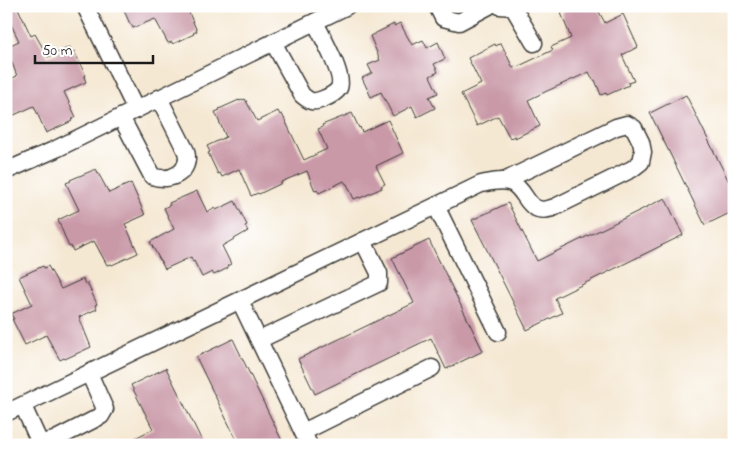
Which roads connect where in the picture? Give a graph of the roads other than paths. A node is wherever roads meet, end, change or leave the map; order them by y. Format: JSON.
{"nodes":[{"id":1,"x":85,"y":6,"type":"edge"},
{"id":2,"x":347,"y":6,"type":"edge"},
{"id":3,"x":437,"y":6,"type":"edge"},
{"id":4,"x":489,"y":6,"type":"edge"},
{"id":5,"x":500,"y":6,"type":"edge"},
{"id":6,"x":315,"y":22,"type":"junction"},
{"id":7,"x":273,"y":42,"type":"junction"},
{"id":8,"x":534,"y":43,"type":"dead end"},
{"id":9,"x":159,"y":98,"type":"junction"},
{"id":10,"x":136,"y":110,"type":"junction"},
{"id":11,"x":121,"y":117,"type":"junction"},
{"id":12,"x":6,"y":171,"type":"edge"},
{"id":13,"x":504,"y":181,"type":"junction"},
{"id":14,"x":436,"y":206,"type":"junction"},
{"id":15,"x":363,"y":241,"type":"junction"},
{"id":16,"x":240,"y":300,"type":"junction"},
{"id":17,"x":498,"y":332,"type":"dead end"},
{"id":18,"x":259,"y":340,"type":"junction"},
{"id":19,"x":432,"y":368,"type":"dead end"},
{"id":20,"x":89,"y":374,"type":"junction"},
{"id":21,"x":23,"y":406,"type":"junction"},
{"id":22,"x":6,"y":414,"type":"edge"},
{"id":23,"x":306,"y":438,"type":"edge"}],
"edges":[{"from":1,"to":10,"type":"lane"},
{"from":2,"to":6,"type":"lane"},
{"from":3,"to":4,"type":"lane"},
{"from":5,"to":8,"type":"lane"},
{"from":6,"to":7,"type":"lane"},
{"from":6,"to":7,"type":"lane"},
{"from":7,"to":9,"type":"lane"},
{"from":9,"to":10,"type":"lane"},
{"from":9,"to":11,"type":"lane"},
{"from":10,"to":11,"type":"lane"},
{"from":11,"to":12,"type":"lane"},
{"from":13,"to":13,"type":"lane"},
{"from":13,"to":14,"type":"lane"},
{"from":14,"to":15,"type":"lane"},
{"from":14,"to":17,"type":"lane"},
{"from":15,"to":16,"type":"lane"},
{"from":15,"to":18,"type":"lane"},
{"from":16,"to":18,"type":"lane"},
{"from":16,"to":20,"type":"lane"},
{"from":18,"to":23,"type":"lane"},
{"from":19,"to":23,"type":"lane"},
{"from":20,"to":21,"type":"lane"},
{"from":20,"to":21,"type":"lane"},
{"from":21,"to":22,"type":"lane"}]}
